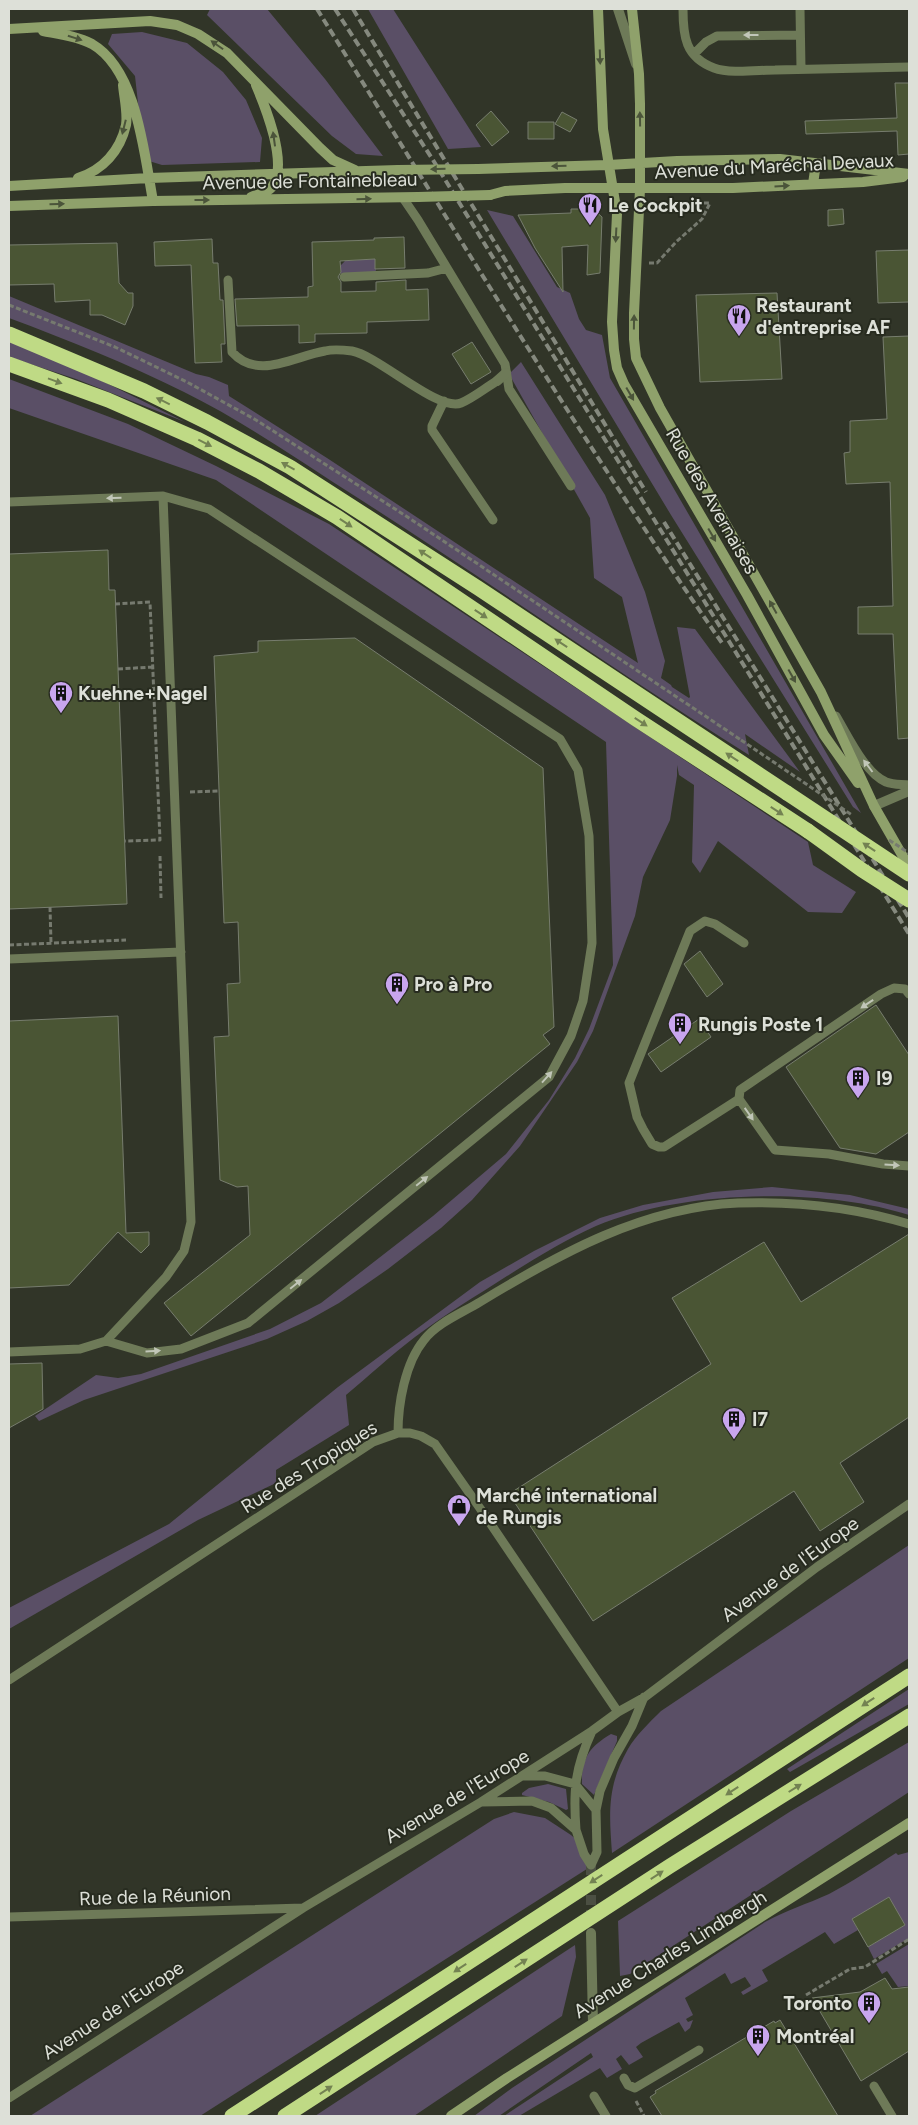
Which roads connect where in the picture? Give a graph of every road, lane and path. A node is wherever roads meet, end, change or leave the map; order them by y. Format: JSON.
{"nodes":[{"id":1,"x":598,"y":9,"type":"edge"},
{"id":2,"x":618,"y":9,"type":"edge"},
{"id":3,"x":632,"y":9,"type":"edge"},
{"id":4,"x":682,"y":9,"type":"edge"},
{"id":5,"x":800,"y":9,"type":"edge"},
{"id":6,"x":28,"y":28,"type":"junction"},
{"id":7,"x":9,"y":29,"type":"edge"},
{"id":8,"x":800,"y":35,"type":"junction"},
{"id":9,"x":694,"y":54,"type":"junction"},
{"id":10,"x":909,"y":68,"type":"edge"},
{"id":11,"x":801,"y":69,"type":"junction"},
{"id":12,"x":639,"y":74,"type":"junction"},
{"id":13,"x":252,"y":78,"type":"junction"},
{"id":14,"x":123,"y":79,"type":"junction"},
{"id":15,"x":816,"y":163,"type":"junction"},
{"id":16,"x":640,"y":164,"type":"junction"},
{"id":17,"x":608,"y":165,"type":"junction"},
{"id":18,"x":355,"y":170,"type":"junction"},
{"id":19,"x":277,"y":172,"type":"junction"},
{"id":20,"x":909,"y":175,"type":"edge"},
{"id":21,"x":149,"y":178,"type":"junction"},
{"id":22,"x":67,"y":182,"type":"junction"},
{"id":23,"x":813,"y":184,"type":"junction"},
{"id":24,"x":27,"y":185,"type":"junction"},
{"id":25,"x":9,"y":186,"type":"edge"},
{"id":26,"x":612,"y":187,"type":"junction"},
{"id":27,"x":640,"y":189,"type":"junction"},
{"id":28,"x":9,"y":190,"type":"edge"},
{"id":29,"x":402,"y":198,"type":"junction"},
{"id":30,"x":241,"y":200,"type":"junction"},
{"id":31,"x":153,"y":201,"type":"junction"},
{"id":32,"x":701,"y":203,"type":"dead end"},
{"id":33,"x":9,"y":206,"type":"edge"},
{"id":34,"x":649,"y":263,"type":"dead end"},
{"id":35,"x":447,"y":268,"type":"junction"},
{"id":36,"x":344,"y":277,"type":"dead end"},
{"id":37,"x":228,"y":280,"type":"dead end"},
{"id":38,"x":9,"y":334,"type":"edge"},
{"id":39,"x":9,"y":364,"type":"edge"},
{"id":40,"x":506,"y":373,"type":"junction"},
{"id":41,"x":496,"y":381,"type":"joint"},
{"id":42,"x":444,"y":401,"type":"junction"},
{"id":43,"x":570,"y":486,"type":"dead end"},
{"id":44,"x":163,"y":496,"type":"junction"},
{"id":45,"x":9,"y":502,"type":"edge"},
{"id":46,"x":493,"y":520,"type":"dead end"},
{"id":47,"x":115,"y":604,"type":"dead end"},
{"id":48,"x":153,"y":668,"type":"junction"},
{"id":49,"x":118,"y":669,"type":"dead end"},
{"id":50,"x":822,"y":693,"type":"junction"},
{"id":51,"x":741,"y":740,"type":"dead end"},
{"id":52,"x":909,"y":785,"type":"edge"},
{"id":53,"x":219,"y":791,"type":"dead end"},
{"id":54,"x":909,"y":791,"type":"edge"},
{"id":55,"x":190,"y":792,"type":"dead end"},
{"id":56,"x":874,"y":806,"type":"junction"},
{"id":57,"x":853,"y":816,"type":"dead end"},
{"id":58,"x":885,"y":837,"type":"dead end"},
{"id":59,"x":125,"y":841,"type":"dead end"},
{"id":60,"x":909,"y":853,"type":"edge"},
{"id":61,"x":160,"y":856,"type":"dead end"},
{"id":62,"x":909,"y":868,"type":"edge"},
{"id":63,"x":909,"y":874,"type":"edge"},
{"id":64,"x":160,"y":898,"type":"dead end"},
{"id":65,"x":909,"y":900,"type":"edge"},
{"id":66,"x":50,"y":907,"type":"dead end"},
{"id":67,"x":126,"y":940,"type":"dead end"},
{"id":68,"x":51,"y":943,"type":"junction"},
{"id":69,"x":744,"y":943,"type":"dead end"},
{"id":70,"x":9,"y":945,"type":"edge"},
{"id":71,"x":181,"y":952,"type":"junction"},
{"id":72,"x":9,"y":959,"type":"edge"},
{"id":73,"x":909,"y":994,"type":"edge"},
{"id":74,"x":739,"y":1099,"type":"junction"},
{"id":75,"x":909,"y":1166,"type":"edge"},
{"id":76,"x":909,"y":1224,"type":"edge"},
{"id":77,"x":106,"y":1341,"type":"junction"},
{"id":78,"x":9,"y":1352,"type":"edge"},
{"id":79,"x":398,"y":1433,"type":"junction"},
{"id":80,"x":909,"y":1504,"type":"edge"},
{"id":81,"x":909,"y":1676,"type":"edge"},
{"id":82,"x":9,"y":1680,"type":"edge"},
{"id":83,"x":644,"y":1697,"type":"junction"},
{"id":84,"x":618,"y":1712,"type":"junction"},
{"id":85,"x":909,"y":1716,"type":"edge"},
{"id":86,"x":592,"y":1731,"type":"junction"},
{"id":87,"x":522,"y":1776,"type":"junction"},
{"id":88,"x":575,"y":1784,"type":"junction"},
{"id":89,"x":481,"y":1802,"type":"junction"},
{"id":90,"x":596,"y":1810,"type":"junction"},
{"id":91,"x":909,"y":1823,"type":"edge"},
{"id":92,"x":576,"y":1830,"type":"junction"},
{"id":93,"x":303,"y":1908,"type":"junction"},
{"id":94,"x":9,"y":1917,"type":"edge"},
{"id":95,"x":591,"y":1933,"type":"tunnel mouth"},
{"id":96,"x":909,"y":1940,"type":"edge"},
{"id":97,"x":806,"y":1995,"type":"dead end"},
{"id":98,"x":593,"y":2023,"type":"junction"},
{"id":99,"x":699,"y":2050,"type":"dead end"},
{"id":100,"x":624,"y":2078,"type":"dead end"},
{"id":101,"x":874,"y":2086,"type":"dead end"},
{"id":102,"x":594,"y":2096,"type":"dead end"},
{"id":103,"x":9,"y":2098,"type":"edge"},
{"id":104,"x":636,"y":2101,"type":"dead end"},
{"id":105,"x":232,"y":2116,"type":"edge"},
{"id":106,"x":285,"y":2116,"type":"edge"},
{"id":107,"x":451,"y":2116,"type":"edge"},
{"id":108,"x":606,"y":2116,"type":"edge"},
{"id":109,"x":644,"y":2116,"type":"edge"},
{"id":110,"x":892,"y":2116,"type":"edge"}],
"edges":[{"from":1,"to":17,"type":"main road","name":"Rue des Avernaises","one_way":true},
{"from":2,"to":12,"type":"street"},
{"from":3,"to":12,"type":"main road","name":"Rue des Avernaises"},
{"from":4,"to":9,"type":"lane"},
{"from":5,"to":8,"type":"lane"},
{"from":6,"to":7,"type":"main road"},
{"from":13,"to":6,"type":"main road","one_way":true},
{"from":6,"to":14,"type":"main road","one_way":true},
{"from":8,"to":9,"type":"lane","one_way":true},
{"from":8,"to":11,"type":"lane"},
{"from":9,"to":11,"type":"lane"},
{"from":10,"to":11,"type":"lane"},
{"from":16,"to":12,"type":"main road","name":"Rue des Avernaises","one_way":true},
{"from":13,"to":18,"type":"main road"},
{"from":19,"to":13,"type":"main road","one_way":true},
{"from":14,"to":21,"type":"main road"},
{"from":14,"to":22,"type":"main road","one_way":true},
{"from":15,"to":16,"type":"main road","name":"Avenue du Maréchal Devaux"},
{"from":15,"to":20,"type":"main road","name":"Avenue du Maréchal Devaux"},
{"from":15,"to":23,"type":"main road"},
{"from":16,"to":17,"type":"main road","name":"Avenue du Maréchal Devaux"},
{"from":16,"to":27,"type":"main road","name":"Rue des Avernaises"},
{"from":17,"to":18,"type":"main road","name":"Avenue du Maréchal Devaux","one_way":true,"bridge":true},
{"from":17,"to":26,"type":"main road","name":"Rue des Avernaises"},
{"from":18,"to":19,"type":"main road","name":"Avenue du Maréchal Devaux"},
{"from":19,"to":21,"type":"main road","name":"Avenue du Maréchal Devaux"},
{"from":19,"to":30,"type":"main road"},
{"from":20,"to":23,"type":"main road","name":"Avenue du Maréchal Devaux"},
{"from":21,"to":22,"type":"main road","name":"Avenue du Maréchal Devaux"},
{"from":21,"to":31,"type":"main road"},
{"from":22,"to":24,"type":"main road"},
{"from":27,"to":23,"type":"main road","name":"Avenue du Maréchal Devaux","one_way":true},
{"from":24,"to":25,"type":"main road"},
{"from":24,"to":28,"type":"lane"},
{"from":26,"to":27,"type":"main road","name":"Avenue du Maréchal Devaux"},
{"from":26,"to":29,"type":"main road","name":"Avenue de Fontainebleau","bridge":true},
{"from":26,"to":56,"type":"main road","name":"Rue des Avernaises","one_way":true},
{"from":50,"to":27,"type":"main road","name":"Rue des Avernaises","one_way":true},
{"from":30,"to":29,"type":"main road","name":"Avenue de Fontainebleau","one_way":true},
{"from":29,"to":35,"type":"lane"},
{"from":31,"to":30,"type":"main road","name":"Avenue de Fontainebleau","one_way":true},
{"from":33,"to":31,"type":"main road","name":"Avenue de Fontainebleau","one_way":true},
{"from":32,"to":34,"type":"path"},
{"from":35,"to":36,"type":"lane"},
{"from":35,"to":40,"type":"lane"},
{"from":37,"to":42,"type":"lane"},
{"from":63,"to":38,"type":"highway","one_way":true,"bridge":true},
{"from":39,"to":65,"type":"highway","one_way":true,"bridge":true},
{"from":40,"to":41,"type":"street"},
{"from":40,"to":43,"type":"lane"},
{"from":41,"to":42,"type":"lane"},
{"from":42,"to":46,"type":"lane"},
{"from":44,"to":45,"type":"lane","one_way":true},
{"from":44,"to":71,"type":"lane"},
{"from":77,"to":44,"type":"lane","one_way":true},
{"from":47,"to":48,"type":"path"},
{"from":48,"to":49,"type":"path"},
{"from":48,"to":59,"type":"path"},
{"from":52,"to":50,"type":"lane","one_way":true},
{"from":50,"to":56,"type":"main road","name":"Rue des Avernaises"},
{"from":51,"to":57,"type":"path","bridge":true},
{"from":53,"to":55,"type":"path"},
{"from":54,"to":56,"type":"street"},
{"from":56,"to":62,"type":"main road","name":"Rue des Avernaises"},
{"from":58,"to":60,"type":"path","bridge":true},
{"from":61,"to":64,"type":"path"},
{"from":66,"to":68,"type":"path"},
{"from":67,"to":68,"type":"path"},
{"from":68,"to":70,"type":"path"},
{"from":69,"to":74,"type":"lane"},
{"from":71,"to":72,"type":"lane"},
{"from":71,"to":77,"type":"lane"},
{"from":73,"to":74,"type":"lane","one_way":true},
{"from":74,"to":75,"type":"lane","one_way":true},
{"from":76,"to":79,"type":"lane"},
{"from":77,"to":78,"type":"lane"},
{"from":79,"to":82,"type":"lane","name":"Rue des Tropiques"},
{"from":79,"to":84,"type":"lane","name":"Rue des Tropiques"},
{"from":80,"to":83,"type":"lane","name":"Avenue de l'Europe"},
{"from":81,"to":105,"type":"highway","one_way":true},
{"from":83,"to":84,"type":"lane","name":"Avenue de l'Europe"},
{"from":83,"to":90,"type":"lane"},
{"from":84,"to":86,"type":"lane","name":"Avenue de l'Europe"},
{"from":106,"to":85,"type":"highway","one_way":true},
{"from":86,"to":87,"type":"lane","name":"Avenue de l'Europe"},
{"from":86,"to":88,"type":"lane"},
{"from":87,"to":88,"type":"lane"},
{"from":87,"to":89,"type":"lane","name":"Avenue de l'Europe"},
{"from":88,"to":90,"type":"lane"},
{"from":88,"to":92,"type":"lane"},
{"from":89,"to":92,"type":"lane"},
{"from":89,"to":93,"type":"lane","name":"Avenue de l'Europe"},
{"from":90,"to":92,"type":"lane"},
{"from":91,"to":98,"type":"main road","name":"Avenue Charles Lindbergh"},
{"from":93,"to":94,"type":"lane","name":"Rue de la Réunion"},
{"from":93,"to":103,"type":"lane","name":"Avenue de l'Europe"},
{"from":95,"to":98,"type":"street"},
{"from":96,"to":97,"type":"path"},
{"from":98,"to":107,"type":"main road","name":"Avenue Charles Lindbergh"},
{"from":99,"to":100,"type":"lane"},
{"from":101,"to":110,"type":"lane"},
{"from":102,"to":108,"type":"lane"},
{"from":104,"to":109,"type":"path"}]}
